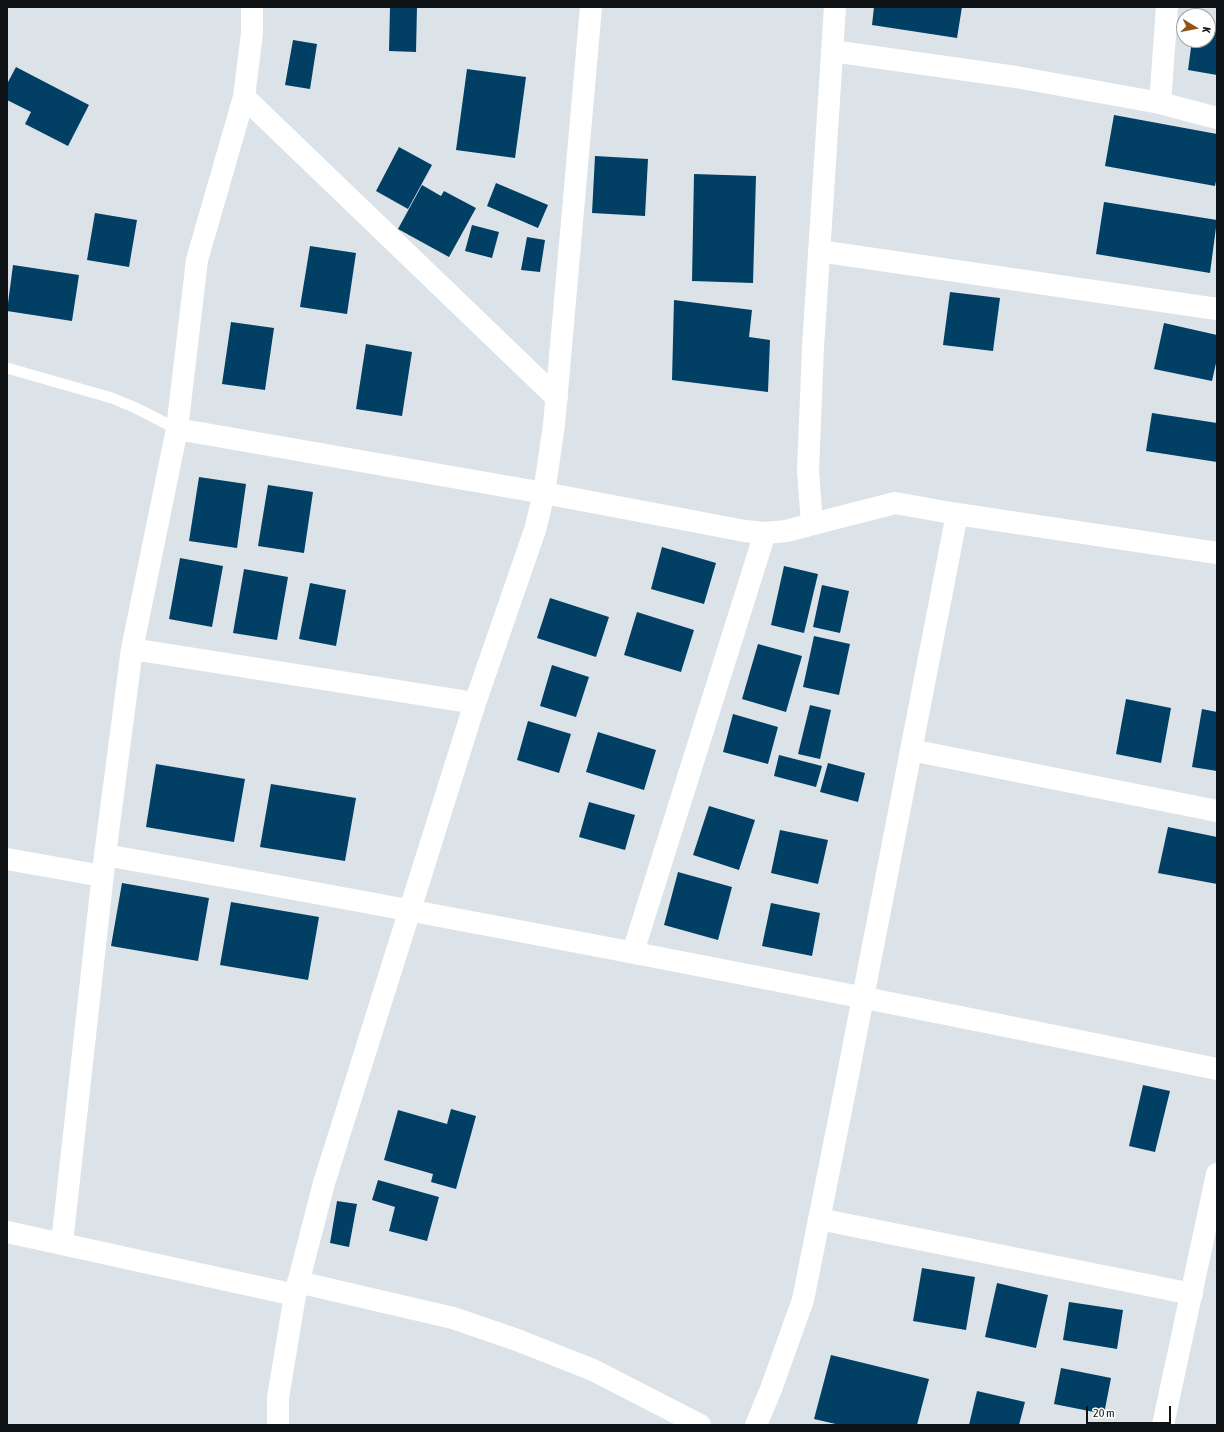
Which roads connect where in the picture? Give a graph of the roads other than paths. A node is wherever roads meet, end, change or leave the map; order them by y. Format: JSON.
{"nodes":[{"id":1,"x":252,"y":7,"type":"edge"},
{"id":2,"x":591,"y":7,"type":"edge"},
{"id":3,"x":835,"y":7,"type":"edge"},
{"id":4,"x":1167,"y":7,"type":"edge"},
{"id":5,"x":832,"y":51,"type":"junction"},
{"id":6,"x":244,"y":97,"type":"junction"},
{"id":7,"x":1160,"y":103,"type":"junction"},
{"id":8,"x":1217,"y":118,"type":"edge"},
{"id":9,"x":819,"y":251,"type":"junction"},
{"id":10,"x":1217,"y":309,"type":"edge"},
{"id":11,"x":7,"y":368,"type":"edge"},
{"id":12,"x":557,"y":398,"type":"junction"},
{"id":13,"x":176,"y":429,"type":"junction"},
{"id":14,"x":544,"y":493,"type":"junction"},
{"id":15,"x":957,"y":514,"type":"junction"},
{"id":16,"x":812,"y":524,"type":"junction"},
{"id":17,"x":765,"y":533,"type":"junction"},
{"id":18,"x":1217,"y":553,"type":"edge"},
{"id":19,"x":132,"y":649,"type":"junction"},
{"id":20,"x":475,"y":703,"type":"junction"},
{"id":21,"x":911,"y":750,"type":"junction"},
{"id":22,"x":1217,"y":811,"type":"edge"},
{"id":23,"x":105,"y":855,"type":"junction"},
{"id":24,"x":7,"y":859,"type":"edge"},
{"id":25,"x":102,"y":876,"type":"junction"},
{"id":26,"x":410,"y":909,"type":"junction"},
{"id":27,"x":633,"y":952,"type":"junction"},
{"id":28,"x":864,"y":996,"type":"junction"},
{"id":29,"x":1217,"y":1068,"type":"edge"},
{"id":30,"x":1217,"y":1174,"type":"edge"},
{"id":31,"x":819,"y":1219,"type":"junction"},
{"id":32,"x":7,"y":1232,"type":"edge"},
{"id":33,"x":62,"y":1242,"type":"junction"},
{"id":34,"x":296,"y":1289,"type":"junction"},
{"id":35,"x":1192,"y":1294,"type":"junction"},
{"id":36,"x":278,"y":1425,"type":"edge"},
{"id":37,"x":700,"y":1425,"type":"edge"},
{"id":38,"x":756,"y":1425,"type":"edge"},
{"id":39,"x":1163,"y":1425,"type":"edge"}],
"edges":[{"from":1,"to":6,"type":"street"},
{"from":2,"to":12,"type":"street"},
{"from":3,"to":5,"type":"street"},
{"from":4,"to":7,"type":"street"},
{"from":5,"to":7,"type":"street"},
{"from":5,"to":9,"type":"street"},
{"from":6,"to":12,"type":"street"},
{"from":6,"to":13,"type":"street"},
{"from":7,"to":8,"type":"street"},
{"from":9,"to":10,"type":"street"},
{"from":9,"to":16,"type":"street"},
{"from":11,"to":13,"type":"lane"},
{"from":12,"to":14,"type":"street"},
{"from":13,"to":14,"type":"street"},
{"from":13,"to":19,"type":"street"},
{"from":14,"to":17,"type":"street"},
{"from":14,"to":20,"type":"street"},
{"from":15,"to":16,"type":"street"},
{"from":15,"to":18,"type":"street"},
{"from":15,"to":21,"type":"street"},
{"from":16,"to":17,"type":"street"},
{"from":17,"to":27,"type":"street"},
{"from":19,"to":20,"type":"street"},
{"from":19,"to":23,"type":"street"},
{"from":20,"to":26,"type":"street"},
{"from":21,"to":22,"type":"street"},
{"from":21,"to":28,"type":"street"},
{"from":23,"to":25,"type":"street"},
{"from":23,"to":26,"type":"street"},
{"from":24,"to":25,"type":"street"},
{"from":25,"to":33,"type":"street"},
{"from":26,"to":27,"type":"street"},
{"from":26,"to":34,"type":"street"},
{"from":27,"to":28,"type":"street"},
{"from":28,"to":29,"type":"street"},
{"from":28,"to":31,"type":"street"},
{"from":30,"to":35,"type":"street"},
{"from":31,"to":35,"type":"street"},
{"from":31,"to":38,"type":"street"},
{"from":32,"to":33,"type":"street"},
{"from":33,"to":34,"type":"street"},
{"from":34,"to":36,"type":"street"},
{"from":34,"to":37,"type":"street"},
{"from":35,"to":39,"type":"street"}]}
